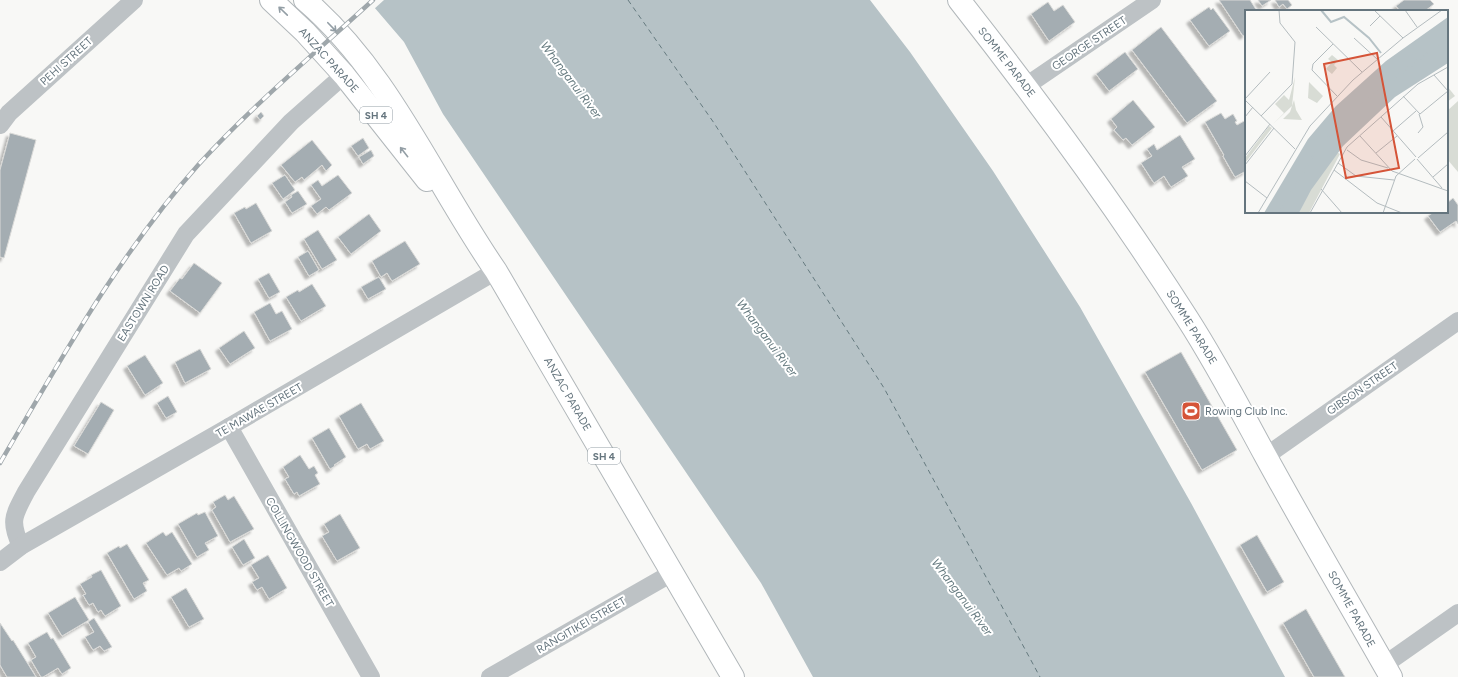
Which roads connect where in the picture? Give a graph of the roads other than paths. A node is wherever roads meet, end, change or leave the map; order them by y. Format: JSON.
{"nodes":[{"id":1,"x":134,"y":0,"type":"edge"},
{"id":2,"x":272,"y":0,"type":"edge"},
{"id":3,"x":305,"y":0,"type":"edge"},
{"id":4,"x":959,"y":0,"type":"edge"},
{"id":5,"x":1152,"y":0,"type":"edge"},
{"id":6,"x":344,"y":75,"type":"junction"},
{"id":7,"x":1026,"y":86,"type":"junction"},
{"id":8,"x":0,"y":125,"type":"edge"},
{"id":9,"x":472,"y":237,"type":"junction"},
{"id":10,"x":496,"y":271,"type":"junction"},
{"id":11,"x":1458,"y":321,"type":"edge"},
{"id":12,"x":230,"y":428,"type":"junction"},
{"id":13,"x":1266,"y":456,"type":"junction"},
{"id":14,"x":21,"y":546,"type":"junction"},
{"id":15,"x":0,"y":562,"type":"edge"},
{"id":16,"x":672,"y":573,"type":"junction"},
{"id":17,"x":1458,"y":613,"type":"edge"},
{"id":18,"x":1387,"y":671,"type":"edge"},
{"id":19,"x":371,"y":677,"type":"edge"},
{"id":20,"x":490,"y":677,"type":"edge"},
{"id":21,"x":733,"y":677,"type":"edge"}],
"edges":[{"from":1,"to":8,"type":"street","name":"PEHI STREET"},
{"from":6,"to":2,"type":"main road","name":"ANZAC PARADE","number":"SH 4","one_way":true},
{"from":3,"to":9,"type":"main road","name":"ANZAC PARADE","number":"SH 4","one_way":true},
{"from":4,"to":7,"type":"main road","name":"SOMME PARADE"},
{"from":5,"to":7,"type":"street","name":"GEORGE STREET"},
{"from":9,"to":6,"type":"main road","name":"ANZAC PARADE","number":"SH 4","one_way":true},
{"from":6,"to":14,"type":"street","name":"EASTOWN ROAD"},
{"from":7,"to":13,"type":"main road","name":"SOMME PARADE"},
{"from":9,"to":10,"type":"main road","name":"ANZAC PARADE","number":"SH 4"},
{"from":10,"to":12,"type":"street","name":"TE MAWAE STREET"},
{"from":10,"to":16,"type":"main road","name":"ANZAC PARADE","number":"SH 4"},
{"from":11,"to":13,"type":"street","name":"GIBSON STREET"},
{"from":12,"to":14,"type":"street","name":"TE MAWAE STREET"},
{"from":12,"to":19,"type":"street","name":"COLLINGWOOD STREET"},
{"from":13,"to":18,"type":"main road","name":"SOMME PARADE"},
{"from":14,"to":15,"type":"street"},
{"from":16,"to":20,"type":"street","name":"RANGITIKEI STREET"},
{"from":16,"to":21,"type":"main road","name":"ANZAC PARADE","number":"SH 4"},
{"from":17,"to":18,"type":"street"}]}
